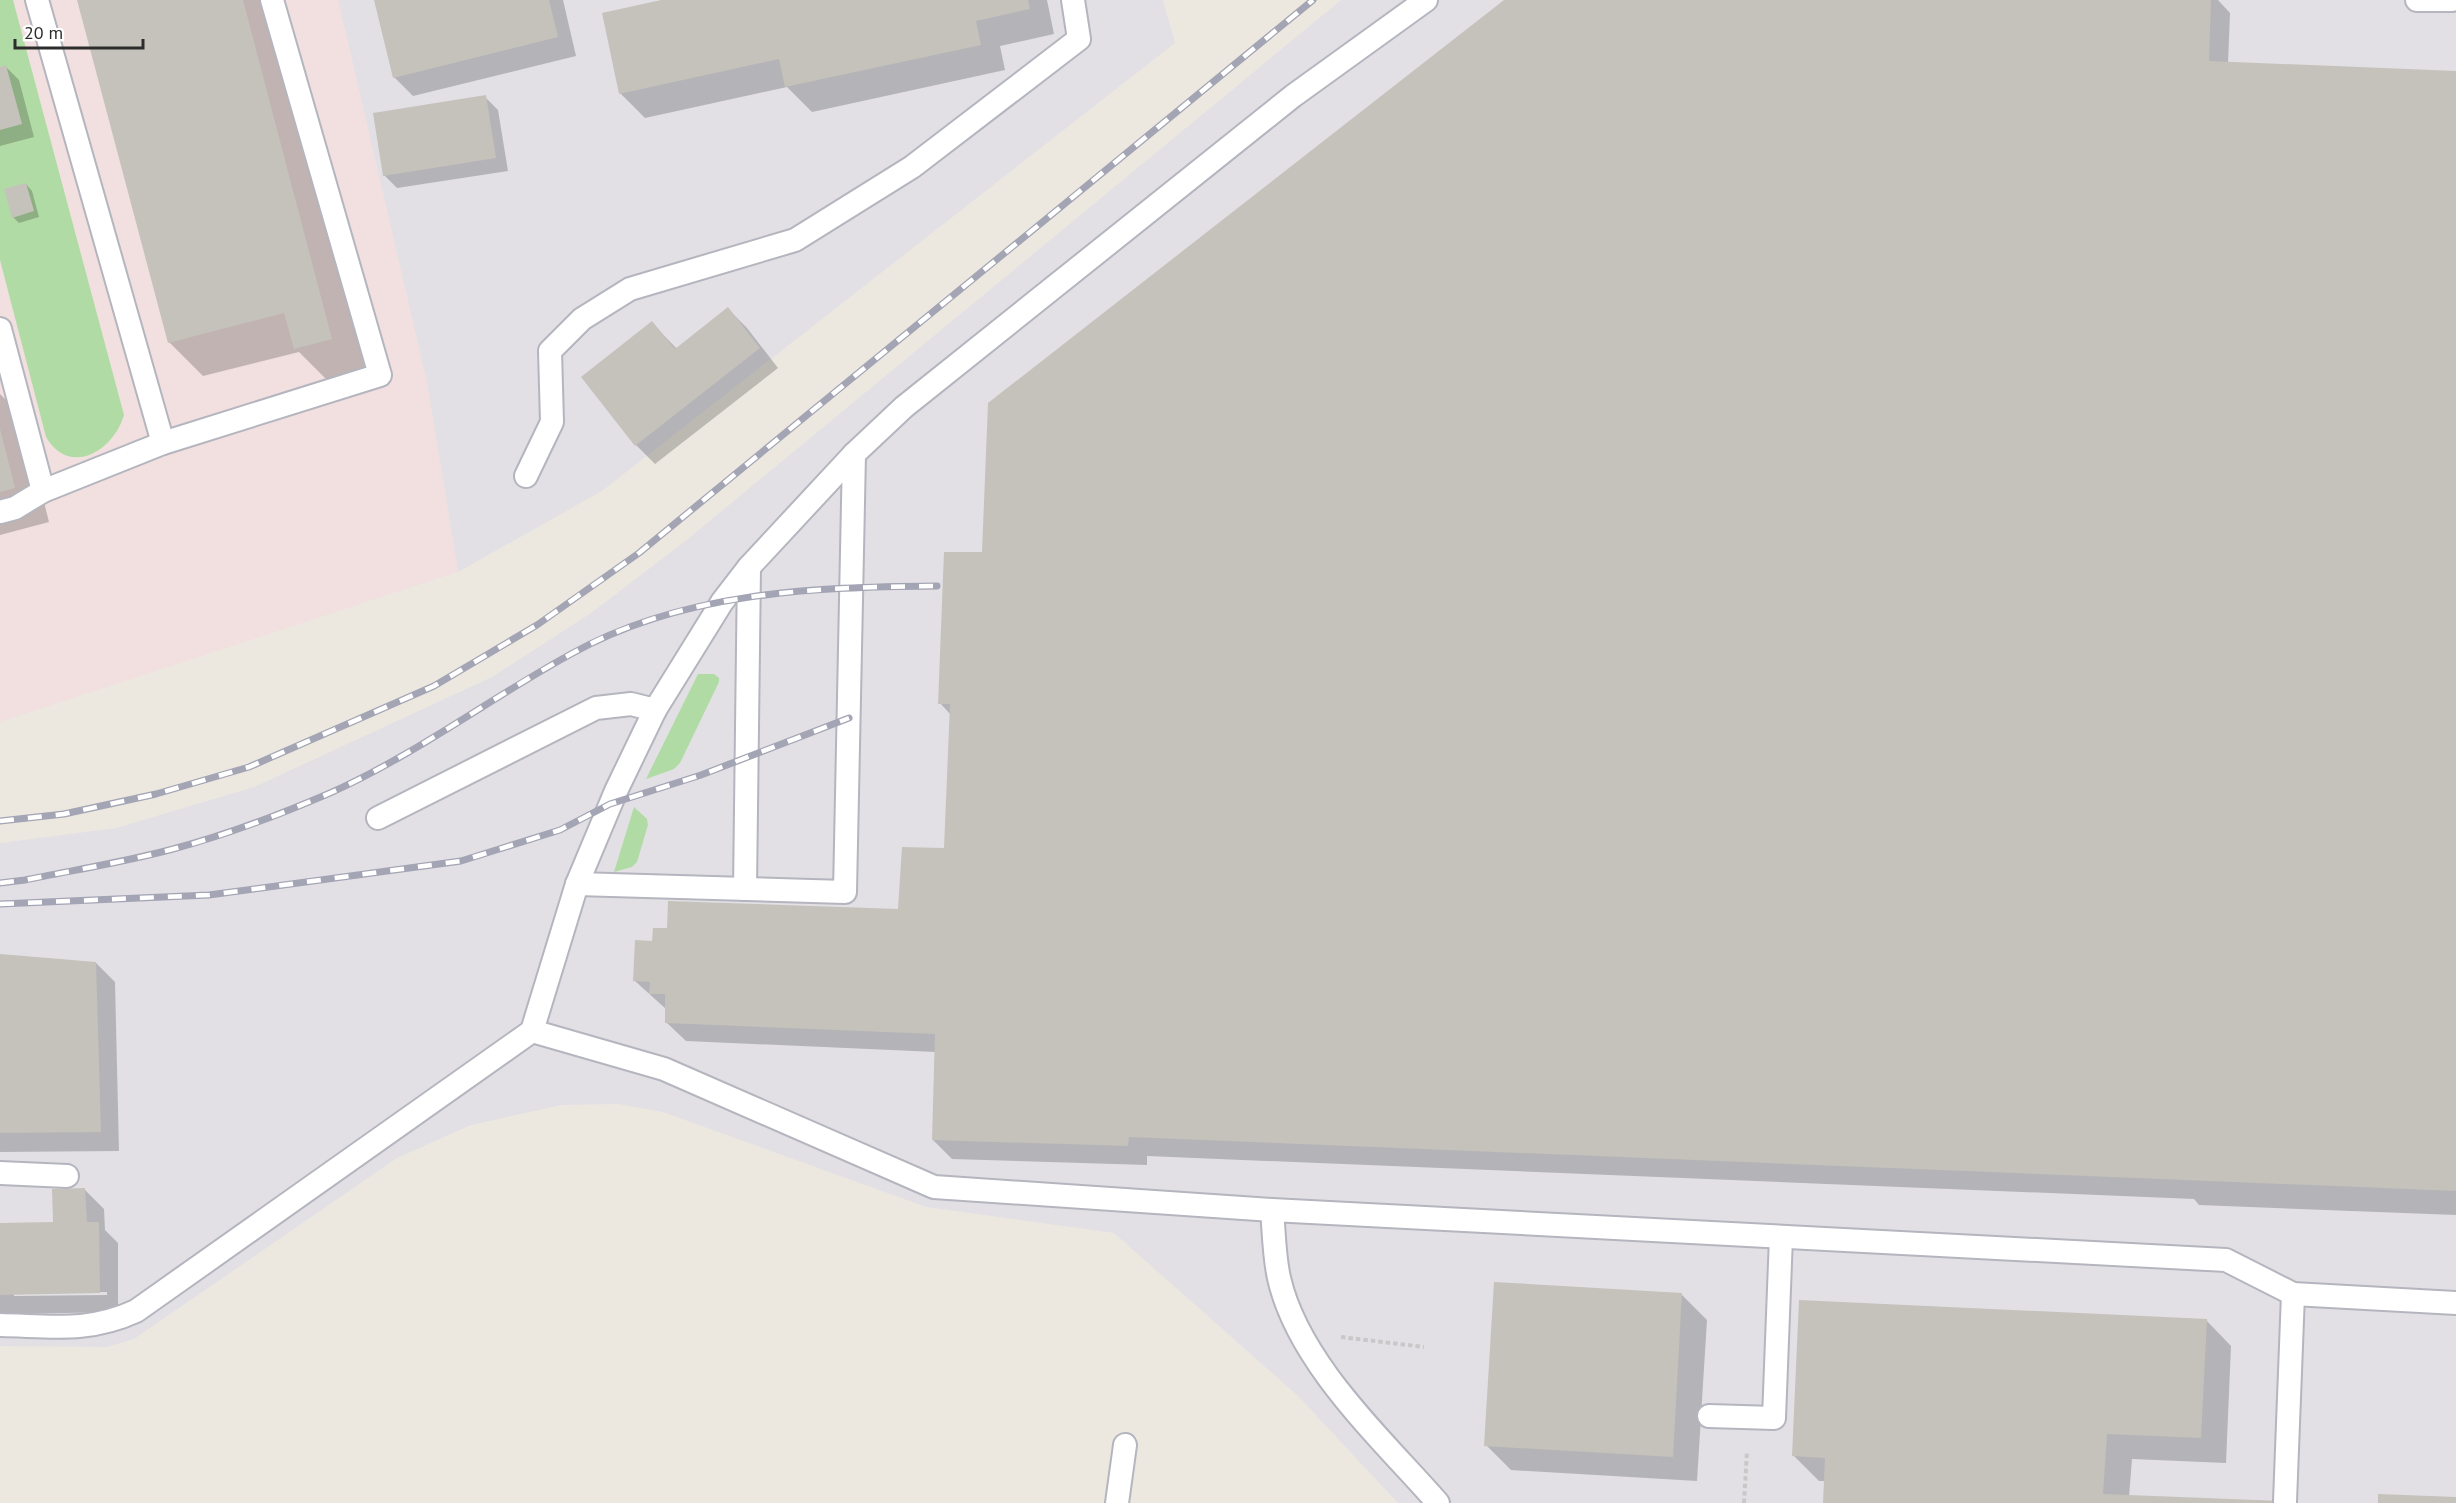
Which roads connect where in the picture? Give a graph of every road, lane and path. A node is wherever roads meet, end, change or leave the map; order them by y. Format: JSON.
{"nodes":[{"id":1,"x":37,"y":0,"type":"edge"},
{"id":2,"x":272,"y":0,"type":"edge"},
{"id":3,"x":1073,"y":0,"type":"edge"},
{"id":4,"x":1426,"y":0,"type":"edge"},
{"id":5,"x":2417,"y":0,"type":"edge"},
{"id":6,"x":2452,"y":0,"type":"edge"},
{"id":7,"x":0,"y":329,"type":"edge"},
{"id":8,"x":163,"y":443,"type":"junction"},
{"id":9,"x":854,"y":454,"type":"junction"},
{"id":10,"x":526,"y":476,"type":"dead end"},
{"id":11,"x":43,"y":490,"type":"junction"},
{"id":12,"x":0,"y":512,"type":"edge"},
{"id":13,"x":749,"y":567,"type":"junction"},
{"id":14,"x":655,"y":710,"type":"junction"},
{"id":15,"x":378,"y":818,"type":"dead end"},
{"id":16,"x":577,"y":884,"type":"junction"},
{"id":17,"x":745,"y":889,"type":"junction"},
{"id":18,"x":532,"y":1031,"type":"junction"},
{"id":19,"x":0,"y":1173,"type":"edge"},
{"id":20,"x":67,"y":1176,"type":"dead end"},
{"id":21,"x":1272,"y":1210,"type":"junction"},
{"id":22,"x":1781,"y":1237,"type":"junction"},
{"id":23,"x":2293,"y":1294,"type":"junction"},
{"id":24,"x":2456,"y":1303,"type":"edge"},
{"id":25,"x":0,"y":1325,"type":"edge"},
{"id":26,"x":1299,"y":1332,"type":"junction"},
{"id":27,"x":1424,"y":1347,"type":"dead end"},
{"id":28,"x":1709,"y":1416,"type":"dead end"},
{"id":29,"x":1748,"y":1417,"type":"junction"},
{"id":30,"x":1125,"y":1445,"type":"dead end"},
{"id":31,"x":2285,"y":1501,"type":"dead end"},
{"id":32,"x":1117,"y":1503,"type":"edge"},
{"id":33,"x":1438,"y":1503,"type":"edge"},
{"id":34,"x":1744,"y":1503,"type":"edge"}],
"edges":[{"from":1,"to":8,"type":"lane"},
{"from":2,"to":8,"type":"lane"},
{"from":3,"to":10,"type":"lane"},
{"from":4,"to":9,"type":"lane"},
{"from":5,"to":6,"type":"lane"},
{"from":7,"to":11,"type":"lane"},
{"from":8,"to":11,"type":"lane"},
{"from":9,"to":13,"type":"lane"},
{"from":9,"to":17,"type":"lane"},
{"from":11,"to":12,"type":"lane"},
{"from":13,"to":14,"type":"lane"},
{"from":13,"to":17,"type":"lane"},
{"from":14,"to":15,"type":"lane"},
{"from":14,"to":16,"type":"lane"},
{"from":16,"to":17,"type":"lane"},
{"from":16,"to":18,"type":"lane"},
{"from":18,"to":21,"type":"lane"},
{"from":18,"to":25,"type":"lane"},
{"from":19,"to":20,"type":"lane"},
{"from":21,"to":22,"type":"lane"},
{"from":21,"to":26,"type":"lane"},
{"from":22,"to":23,"type":"lane"},
{"from":22,"to":29,"type":"lane"},
{"from":23,"to":24,"type":"lane"},
{"from":23,"to":31,"type":"lane"},
{"from":26,"to":27,"type":"path"},
{"from":26,"to":33,"type":"lane"},
{"from":28,"to":29,"type":"lane"},
{"from":29,"to":34,"type":"path"},
{"from":30,"to":32,"type":"lane"}]}
